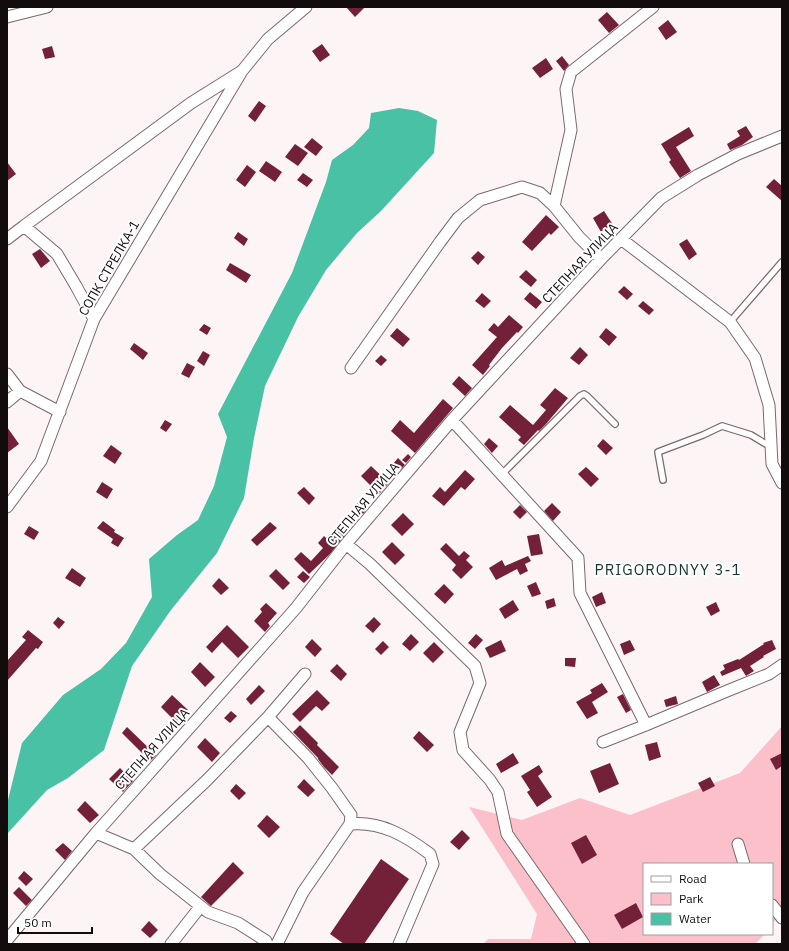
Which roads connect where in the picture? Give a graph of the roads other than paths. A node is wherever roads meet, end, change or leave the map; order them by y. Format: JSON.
{"nodes":[{"id":1,"x":47,"y":7,"type":"edge"},
{"id":2,"x":306,"y":7,"type":"edge"},
{"id":3,"x":653,"y":7,"type":"edge"},
{"id":4,"x":7,"y":17,"type":"edge"},
{"id":5,"x":242,"y":71,"type":"junction"},
{"id":6,"x":782,"y":136,"type":"edge"},
{"id":7,"x":554,"y":206,"type":"junction"},
{"id":8,"x":24,"y":226,"type":"junction"},
{"id":9,"x":7,"y":239,"type":"edge"},
{"id":10,"x":621,"y":239,"type":"junction"},
{"id":11,"x":601,"y":259,"type":"junction"},
{"id":12,"x":782,"y":262,"type":"edge"},
{"id":13,"x":94,"y":319,"type":"junction"},
{"id":14,"x":730,"y":322,"type":"junction"},
{"id":15,"x":352,"y":368,"type":"dead end"},
{"id":16,"x":7,"y":374,"type":"edge"},
{"id":17,"x":20,"y":391,"type":"junction"},
{"id":18,"x":7,"y":402,"type":"edge"},
{"id":19,"x":60,"y":412,"type":"junction"},
{"id":20,"x":452,"y":420,"type":"junction"},
{"id":21,"x":615,"y":424,"type":"dead end"},
{"id":22,"x":771,"y":447,"type":"junction"},
{"id":23,"x":502,"y":474,"type":"junction"},
{"id":24,"x":663,"y":480,"type":"dead end"},
{"id":25,"x":782,"y":483,"type":"edge"},
{"id":26,"x":7,"y":507,"type":"edge"},
{"id":27,"x":346,"y":544,"type":"junction"},
{"id":28,"x":782,"y":665,"type":"edge"},
{"id":29,"x":305,"y":674,"type":"dead end"},
{"id":30,"x":268,"y":717,"type":"junction"},
{"id":31,"x":646,"y":726,"type":"junction"},
{"id":32,"x":603,"y":742,"type":"dead end"},
{"id":33,"x":350,"y":824,"type":"junction"},
{"id":34,"x":96,"y":833,"type":"junction"},
{"id":35,"x":738,"y":844,"type":"dead end"},
{"id":36,"x":134,"y":849,"type":"junction"},
{"id":37,"x":744,"y":863,"type":"edge"},
{"id":38,"x":773,"y":906,"type":"edge"},
{"id":39,"x":200,"y":907,"type":"junction"},
{"id":40,"x":782,"y":918,"type":"edge"},
{"id":41,"x":7,"y":940,"type":"edge"},
{"id":42,"x":171,"y":944,"type":"edge"},
{"id":43,"x":267,"y":944,"type":"edge"},
{"id":44,"x":277,"y":944,"type":"edge"},
{"id":45,"x":399,"y":944,"type":"edge"},
{"id":46,"x":584,"y":944,"type":"edge"}],
"edges":[{"from":1,"to":4,"type":"street"},
{"from":2,"to":5,"type":"street"},
{"from":3,"to":7,"type":"street"},
{"from":5,"to":8,"type":"street"},
{"from":5,"to":13,"type":"street","name":"СОПК СТРЕЛКА-1"},
{"from":6,"to":10,"type":"street","name":"СТЕПНАЯ УЛИЦА"},
{"from":7,"to":11,"type":"street"},
{"from":7,"to":15,"type":"street"},
{"from":8,"to":9,"type":"street"},
{"from":8,"to":13,"type":"street"},
{"from":10,"to":11,"type":"street","name":"СТЕПНАЯ УЛИЦА"},
{"from":10,"to":14,"type":"street"},
{"from":11,"to":20,"type":"street","name":"СТЕПНАЯ УЛИЦА"},
{"from":12,"to":14,"type":"lane"},
{"from":13,"to":19,"type":"street","name":"СОПК СТРЕЛКА-1"},
{"from":14,"to":22,"type":"street"},
{"from":16,"to":17,"type":"street"},
{"from":17,"to":18,"type":"street"},
{"from":17,"to":19,"type":"street"},
{"from":19,"to":26,"type":"street","name":"СОПК СТРЕЛКА-1"},
{"from":20,"to":23,"type":"street"},
{"from":20,"to":27,"type":"street","name":"СТЕПНАЯ УЛИЦА"},
{"from":21,"to":23,"type":"lane"},
{"from":22,"to":24,"type":"lane"},
{"from":22,"to":25,"type":"street"},
{"from":23,"to":31,"type":"street"},
{"from":27,"to":34,"type":"street","name":"СТЕПНАЯ УЛИЦА"},
{"from":27,"to":46,"type":"street"},
{"from":28,"to":31,"type":"street"},
{"from":29,"to":30,"type":"street"},
{"from":30,"to":33,"type":"street"},
{"from":30,"to":36,"type":"street"},
{"from":31,"to":32,"type":"street"},
{"from":33,"to":44,"type":"street"},
{"from":33,"to":45,"type":"street"},
{"from":34,"to":36,"type":"street"},
{"from":34,"to":41,"type":"street","name":"СТЕПНАЯ УЛИЦА"},
{"from":35,"to":37,"type":"street"},
{"from":36,"to":39,"type":"street"},
{"from":38,"to":40,"type":"street"},
{"from":39,"to":42,"type":"street"},
{"from":39,"to":43,"type":"street"}]}
